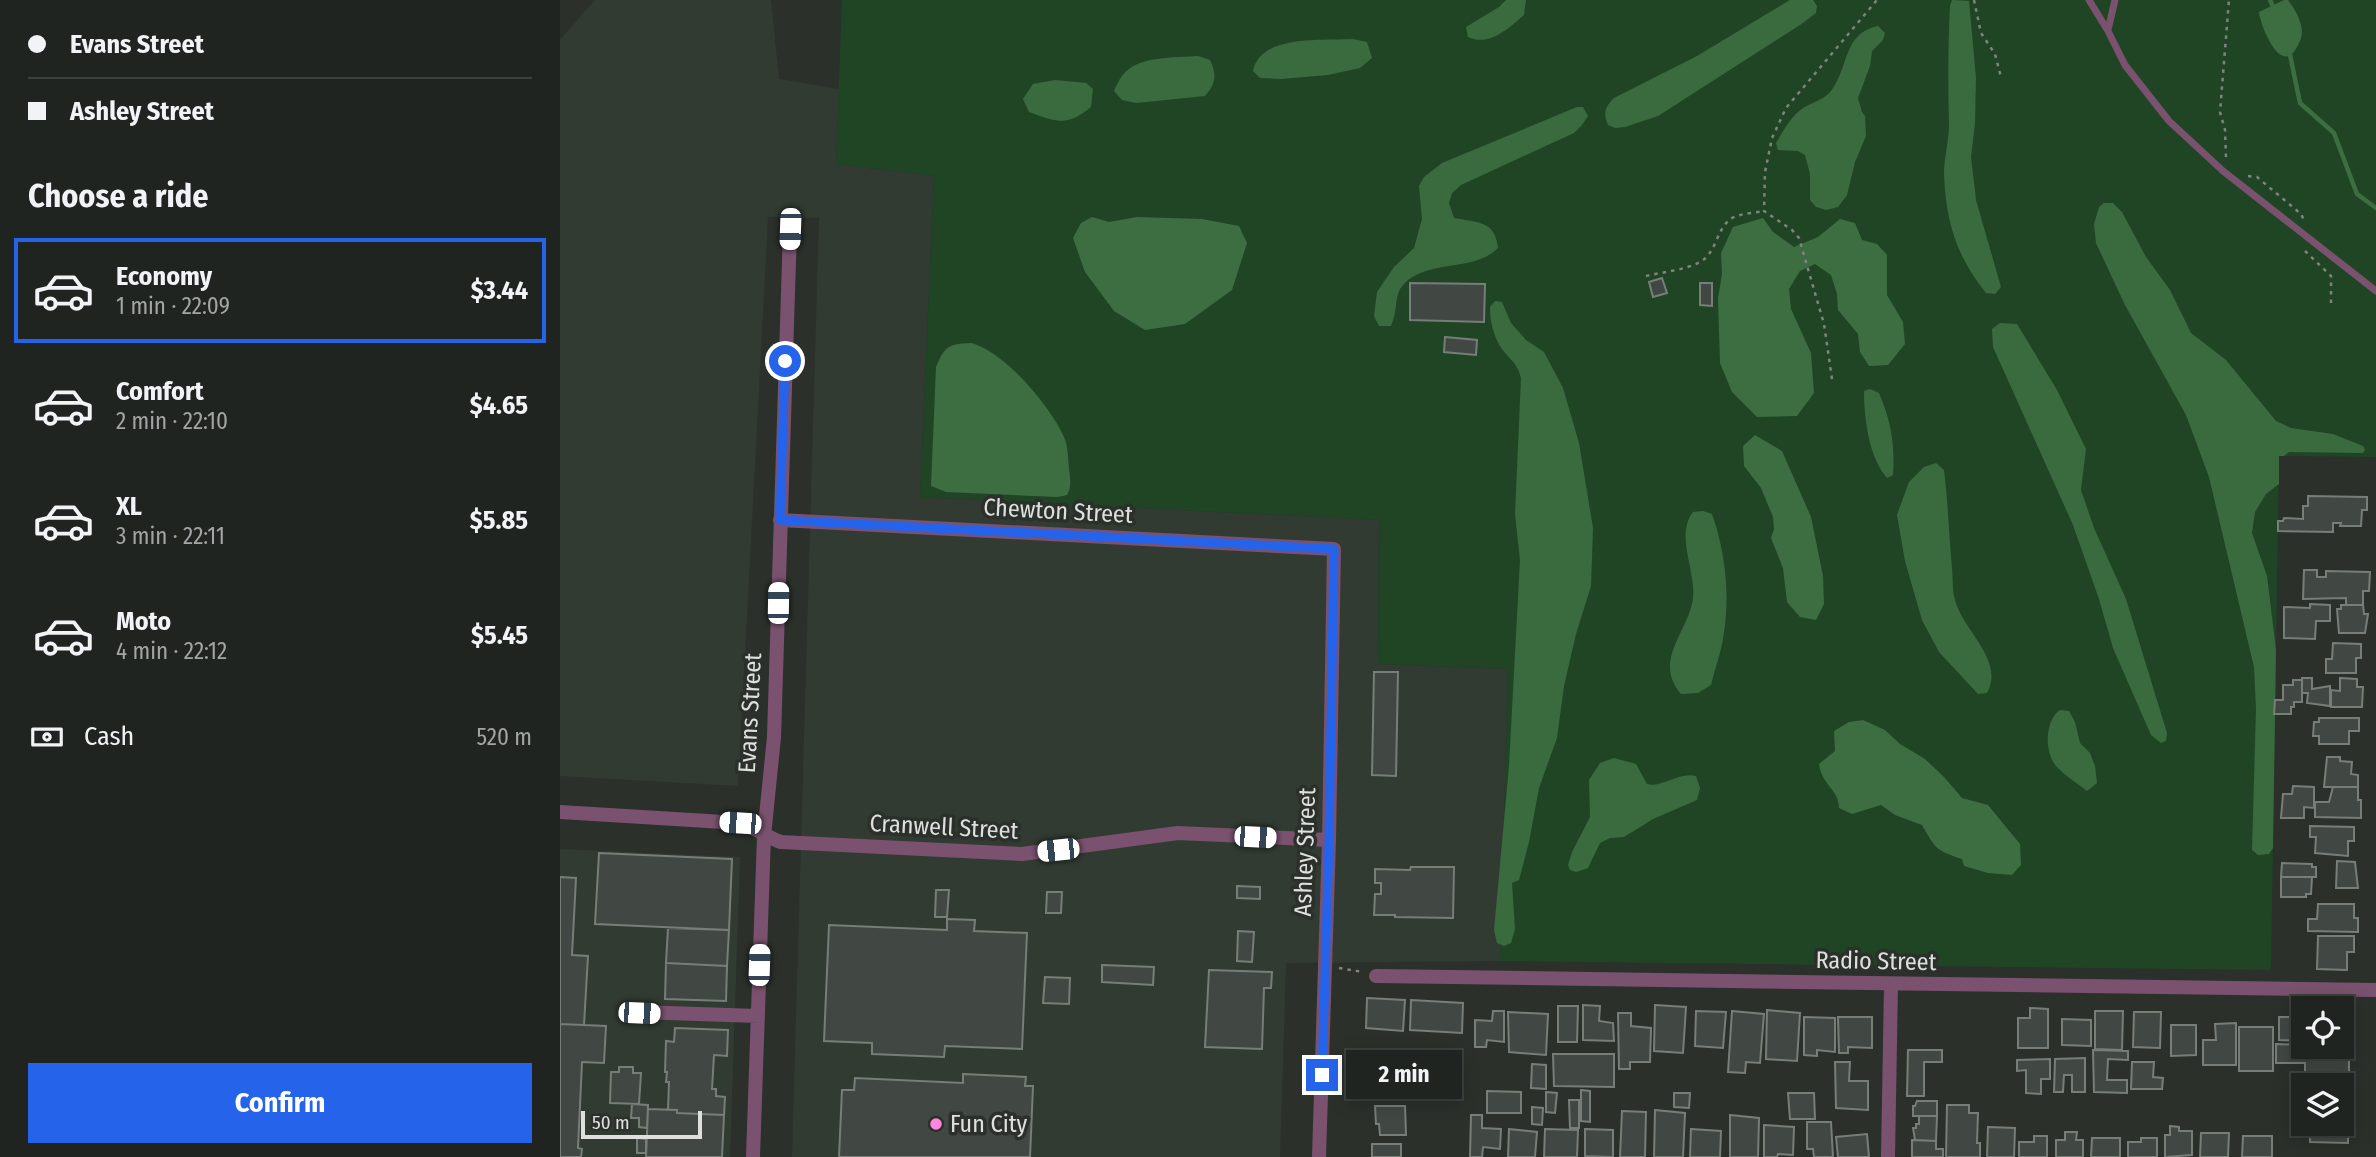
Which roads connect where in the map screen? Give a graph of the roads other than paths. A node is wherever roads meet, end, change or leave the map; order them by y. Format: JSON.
{"nodes":[{"id":1,"x":2089,"y":0,"type":"edge"},
{"id":2,"x":2115,"y":0,"type":"edge"},
{"id":3,"x":2108,"y":31,"type":"junction"},
{"id":4,"x":790,"y":229,"type":"dead end"},
{"id":5,"x":2376,"y":291,"type":"edge"},
{"id":6,"x":780,"y":520,"type":"junction"},
{"id":7,"x":1334,"y":549,"type":"joint"},
{"id":8,"x":560,"y":812,"type":"edge"},
{"id":9,"x":764,"y":836,"type":"junction"},
{"id":10,"x":1329,"y":840,"type":"junction"},
{"id":11,"x":1376,"y":976,"type":"road end"},
{"id":12,"x":1891,"y":984,"type":"junction"},
{"id":13,"x":2376,"y":990,"type":"edge"},
{"id":14,"x":639,"y":1013,"type":"dead end"},
{"id":15,"x":758,"y":1016,"type":"junction"},
{"id":16,"x":753,"y":1157,"type":"edge"},
{"id":17,"x":1320,"y":1157,"type":"edge"},
{"id":18,"x":1888,"y":1157,"type":"edge"}],
"edges":[{"from":1,"to":3,"type":"lane"},
{"from":2,"to":3,"type":"lane"},
{"from":3,"to":5,"type":"lane"},
{"from":4,"to":6,"type":"street","name":"Evans Street"},
{"from":6,"to":7,"type":"street","name":"Chewton Street"},
{"from":6,"to":9,"type":"street","name":"Evans Street"},
{"from":7,"to":10,"type":"street","name":"Ashley Street"},
{"from":8,"to":9,"type":"street","name":"Cranwell Street"},
{"from":9,"to":10,"type":"street","name":"Cranwell Street"},
{"from":9,"to":15,"type":"street","name":"Evans Street"},
{"from":10,"to":17,"type":"street","name":"Ashley Street"},
{"from":11,"to":12,"type":"street","name":"Radio Street"},
{"from":12,"to":13,"type":"street","name":"Radio Street"},
{"from":12,"to":18,"type":"street"},
{"from":14,"to":15,"type":"street"},
{"from":15,"to":16,"type":"street","name":"Evans Street"}]}
